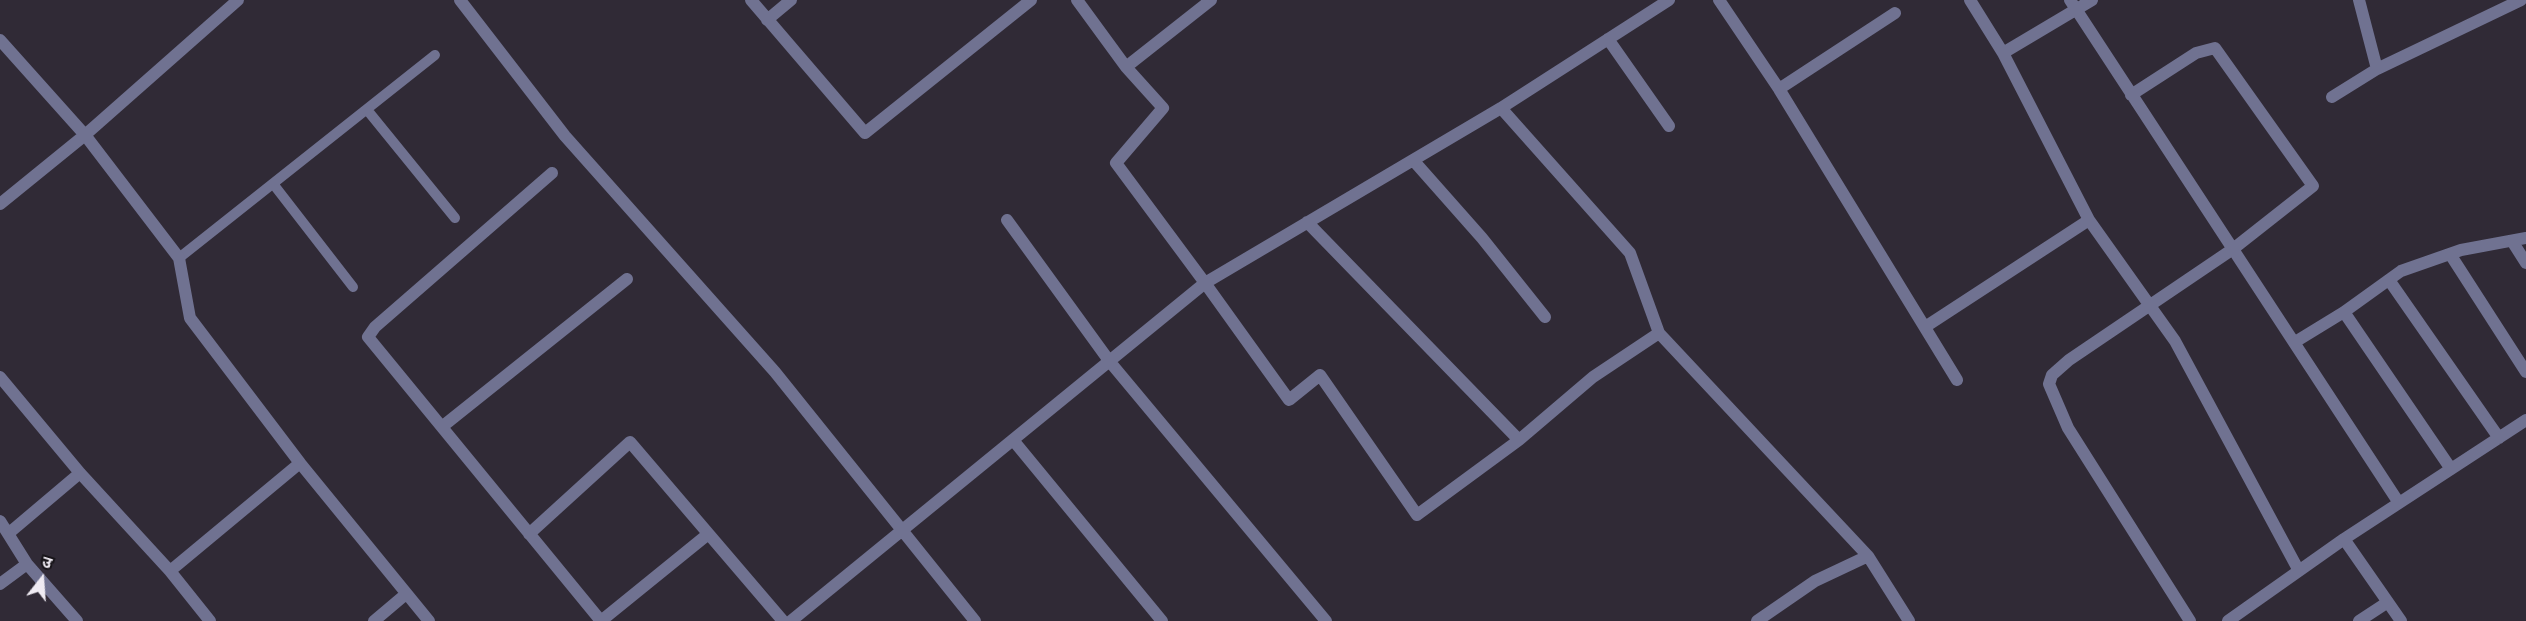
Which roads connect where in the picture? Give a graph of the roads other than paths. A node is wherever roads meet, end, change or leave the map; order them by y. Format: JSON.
{"nodes":[{"id":1,"x":238,"y":0,"type":"edge"},
{"id":2,"x":460,"y":0,"type":"edge"},
{"id":3,"x":751,"y":0,"type":"edge"},
{"id":4,"x":791,"y":0,"type":"edge"},
{"id":5,"x":1030,"y":0,"type":"edge"},
{"id":6,"x":1077,"y":0,"type":"edge"},
{"id":7,"x":1211,"y":0,"type":"edge"},
{"id":8,"x":1669,"y":0,"type":"edge"},
{"id":9,"x":1719,"y":0,"type":"edge"},
{"id":10,"x":1970,"y":0,"type":"edge"},
{"id":11,"x":2092,"y":0,"type":"edge"},
{"id":12,"x":2359,"y":0,"type":"edge"},
{"id":13,"x":2522,"y":0,"type":"edge"},
{"id":14,"x":2073,"y":5,"type":"edge"},
{"id":15,"x":1895,"y":13,"type":"dead end"},
{"id":16,"x":767,"y":20,"type":"junction"},
{"id":17,"x":1608,"y":39,"type":"junction"},
{"id":18,"x":0,"y":40,"type":"edge"},
{"id":19,"x":2003,"y":53,"type":"junction"},
{"id":20,"x":435,"y":55,"type":"dead end"},
{"id":21,"x":1126,"y":67,"type":"junction"},
{"id":22,"x":2377,"y":69,"type":"junction"},
{"id":23,"x":1779,"y":89,"type":"junction"},
{"id":24,"x":2131,"y":95,"type":"junction"},
{"id":25,"x":2332,"y":97,"type":"dead end"},
{"id":26,"x":1500,"y":108,"type":"junction"},
{"id":27,"x":368,"y":111,"type":"junction"},
{"id":28,"x":1669,"y":126,"type":"dead end"},
{"id":29,"x":85,"y":135,"type":"junction"},
{"id":30,"x":1413,"y":160,"type":"junction"},
{"id":31,"x":552,"y":174,"type":"dead end"},
{"id":32,"x":274,"y":185,"type":"junction"},
{"id":33,"x":0,"y":204,"type":"edge"},
{"id":34,"x":455,"y":218,"type":"dead end"},
{"id":35,"x":1007,"y":220,"type":"dead end"},
{"id":36,"x":2089,"y":220,"type":"junction"},
{"id":37,"x":1307,"y":222,"type":"junction"},
{"id":38,"x":2526,"y":238,"type":"edge"},
{"id":39,"x":2512,"y":241,"type":"junction"},
{"id":40,"x":2233,"y":249,"type":"junction"},
{"id":41,"x":2450,"y":254,"type":"junction"},
{"id":42,"x":179,"y":258,"type":"junction"},
{"id":43,"x":2526,"y":263,"type":"edge"},
{"id":44,"x":627,"y":279,"type":"dead end"},
{"id":45,"x":2389,"y":280,"type":"junction"},
{"id":46,"x":1205,"y":283,"type":"junction"},
{"id":47,"x":353,"y":287,"type":"dead end"},
{"id":48,"x":2148,"y":304,"type":"junction"},
{"id":49,"x":2344,"y":312,"type":"junction"},
{"id":50,"x":1545,"y":317,"type":"dead end"},
{"id":51,"x":1925,"y":327,"type":"junction"},
{"id":52,"x":1659,"y":333,"type":"junction"},
{"id":53,"x":2295,"y":342,"type":"junction"},
{"id":54,"x":1110,"y":360,"type":"junction"},
{"id":55,"x":2526,"y":372,"type":"edge"},
{"id":56,"x":0,"y":377,"type":"edge"},
{"id":57,"x":1958,"y":380,"type":"dead end"},
{"id":58,"x":2526,"y":420,"type":"edge"},
{"id":59,"x":443,"y":426,"type":"junction"},
{"id":60,"x":2499,"y":438,"type":"junction"},
{"id":61,"x":1013,"y":440,"type":"junction"},
{"id":62,"x":1519,"y":440,"type":"junction"},
{"id":63,"x":300,"y":463,"type":"junction"},
{"id":64,"x":2451,"y":469,"type":"junction"},
{"id":65,"x":81,"y":473,"type":"junction"},
{"id":66,"x":2399,"y":503,"type":"junction"},
{"id":67,"x":0,"y":521,"type":"edge"},
{"id":68,"x":904,"y":529,"type":"junction"},
{"id":69,"x":9,"y":533,"type":"junction"},
{"id":70,"x":529,"y":534,"type":"junction"},
{"id":71,"x":707,"y":535,"type":"junction"},
{"id":72,"x":2344,"y":539,"type":"junction"},
{"id":73,"x":1868,"y":556,"type":"junction"},
{"id":74,"x":27,"y":564,"type":"junction"},
{"id":75,"x":170,"y":571,"type":"junction"},
{"id":76,"x":2299,"y":571,"type":"junction"},
{"id":77,"x":0,"y":584,"type":"edge"},
{"id":78,"x":406,"y":594,"type":"junction"},
{"id":79,"x":2388,"y":602,"type":"junction"},
{"id":80,"x":799,"y":619,"type":"edge"},
{"id":81,"x":1762,"y":620,"type":"edge"},
{"id":82,"x":77,"y":621,"type":"edge"},
{"id":83,"x":210,"y":621,"type":"edge"},
{"id":84,"x":374,"y":621,"type":"edge"},
{"id":85,"x":429,"y":621,"type":"edge"},
{"id":86,"x":783,"y":621,"type":"edge"},
{"id":87,"x":975,"y":621,"type":"edge"},
{"id":88,"x":1162,"y":621,"type":"edge"},
{"id":89,"x":1326,"y":621,"type":"edge"},
{"id":90,"x":1909,"y":621,"type":"edge"},
{"id":91,"x":2190,"y":621,"type":"edge"},
{"id":92,"x":2228,"y":621,"type":"edge"},
{"id":93,"x":2359,"y":621,"type":"edge"},
{"id":94,"x":2402,"y":621,"type":"edge"}],
"edges":[{"from":1,"to":29,"type":"street"},
{"from":2,"to":68,"type":"street"},
{"from":3,"to":16,"type":"street"},
{"from":4,"to":16,"type":"street"},
{"from":5,"to":16,"type":"street"},
{"from":6,"to":21,"type":"street"},
{"from":7,"to":21,"type":"street"},
{"from":8,"to":17,"type":"street"},
{"from":9,"to":23,"type":"street"},
{"from":10,"to":19,"type":"street"},
{"from":11,"to":14,"type":"street"},
{"from":12,"to":22,"type":"street"},
{"from":13,"to":22,"type":"street"},
{"from":14,"to":19,"type":"street"},
{"from":14,"to":24,"type":"street"},
{"from":15,"to":23,"type":"street"},
{"from":17,"to":26,"type":"street"},
{"from":17,"to":28,"type":"street"},
{"from":18,"to":29,"type":"street"},
{"from":19,"to":36,"type":"street"},
{"from":20,"to":27,"type":"lane"},
{"from":21,"to":46,"type":"street"},
{"from":22,"to":25,"type":"street"},
{"from":23,"to":51,"type":"street"},
{"from":24,"to":40,"type":"street"},
{"from":24,"to":40,"type":"street"},
{"from":26,"to":30,"type":"street"},
{"from":26,"to":52,"type":"street"},
{"from":27,"to":32,"type":"lane"},
{"from":27,"to":34,"type":"lane"},
{"from":29,"to":33,"type":"street"},
{"from":29,"to":42,"type":"street"},
{"from":30,"to":37,"type":"street"},
{"from":30,"to":50,"type":"street"},
{"from":31,"to":59,"type":"street"},
{"from":32,"to":42,"type":"lane"},
{"from":32,"to":47,"type":"lane"},
{"from":35,"to":54,"type":"street"},
{"from":36,"to":48,"type":"street"},
{"from":36,"to":51,"type":"street"},
{"from":37,"to":46,"type":"street"},
{"from":37,"to":62,"type":"street"},
{"from":38,"to":39,"type":"street"},
{"from":39,"to":41,"type":"street"},
{"from":39,"to":43,"type":"street"},
{"from":40,"to":48,"type":"street"},
{"from":40,"to":53,"type":"street"},
{"from":41,"to":45,"type":"street"},
{"from":41,"to":55,"type":"street"},
{"from":42,"to":63,"type":"street"},
{"from":44,"to":59,"type":"street"},
{"from":45,"to":49,"type":"street"},
{"from":45,"to":60,"type":"street"},
{"from":46,"to":54,"type":"street"},
{"from":46,"to":62,"type":"street"},
{"from":48,"to":76,"type":"street"},
{"from":48,"to":91,"type":"street"},
{"from":49,"to":53,"type":"street"},
{"from":49,"to":64,"type":"street"},
{"from":51,"to":57,"type":"street"},
{"from":52,"to":62,"type":"street"},
{"from":52,"to":73,"type":"street"},
{"from":53,"to":66,"type":"street"},
{"from":54,"to":61,"type":"street"},
{"from":54,"to":89,"type":"street"},
{"from":56,"to":65,"type":"street"},
{"from":58,"to":60,"type":"street"},
{"from":59,"to":70,"type":"street"},
{"from":60,"to":64,"type":"street"},
{"from":61,"to":68,"type":"street"},
{"from":61,"to":88,"type":"street"},
{"from":63,"to":75,"type":"street"},
{"from":63,"to":78,"type":"street"},
{"from":64,"to":66,"type":"street"},
{"from":65,"to":69,"type":"street"},
{"from":65,"to":75,"type":"street"},
{"from":66,"to":72,"type":"street"},
{"from":67,"to":69,"type":"street"},
{"from":68,"to":80,"type":"street"},
{"from":68,"to":87,"type":"street"},
{"from":69,"to":74,"type":"street"},
{"from":70,"to":71,"type":"street"},
{"from":70,"to":71,"type":"street"},
{"from":71,"to":86,"type":"street"},
{"from":72,"to":76,"type":"street"},
{"from":72,"to":79,"type":"street"},
{"from":73,"to":81,"type":"street"},
{"from":73,"to":90,"type":"street"},
{"from":74,"to":77,"type":"street"},
{"from":74,"to":82,"type":"street"},
{"from":75,"to":83,"type":"street"},
{"from":76,"to":92,"type":"street"},
{"from":78,"to":84,"type":"street"},
{"from":78,"to":85,"type":"street"},
{"from":79,"to":93,"type":"street"},
{"from":79,"to":94,"type":"street"}]}
